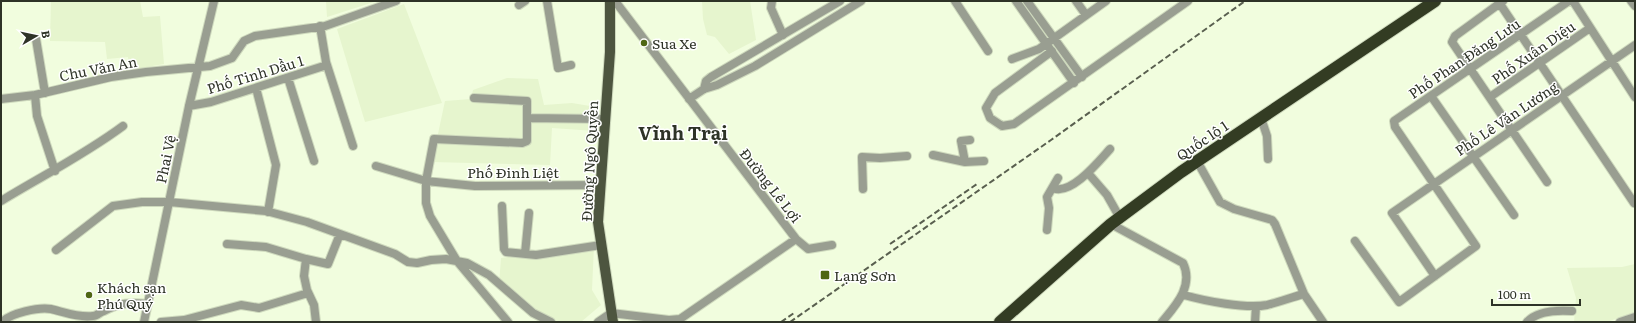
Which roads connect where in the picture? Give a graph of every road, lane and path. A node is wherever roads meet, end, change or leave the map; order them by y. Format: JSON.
{"nodes":[{"id":1,"x":214,"y":1,"type":"edge"},
{"id":2,"x":396,"y":1,"type":"edge"},
{"id":3,"x":547,"y":1,"type":"edge"},
{"id":4,"x":610,"y":1,"type":"edge"},
{"id":5,"x":615,"y":1,"type":"edge"},
{"id":6,"x":772,"y":1,"type":"edge"},
{"id":7,"x":840,"y":1,"type":"edge"},
{"id":8,"x":861,"y":1,"type":"edge"},
{"id":9,"x":955,"y":1,"type":"edge"},
{"id":10,"x":1016,"y":1,"type":"edge"},
{"id":11,"x":1027,"y":1,"type":"edge"},
{"id":12,"x":1076,"y":1,"type":"edge"},
{"id":13,"x":1106,"y":1,"type":"edge"},
{"id":14,"x":1188,"y":1,"type":"edge"},
{"id":15,"x":1435,"y":1,"type":"edge"},
{"id":16,"x":1569,"y":1,"type":"edge"},
{"id":17,"x":1573,"y":1,"type":"edge"},
{"id":18,"x":1631,"y":1,"type":"edge"},
{"id":19,"x":1500,"y":2,"type":"edge"},
{"id":20,"x":1635,"y":6,"type":"edge"},
{"id":21,"x":1086,"y":16,"type":"junction"},
{"id":22,"x":805,"y":22,"type":"junction"},
{"id":23,"x":320,"y":26,"type":"junction"},
{"id":24,"x":1590,"y":28,"type":"junction"},
{"id":25,"x":811,"y":32,"type":"junction"},
{"id":26,"x":1520,"y":35,"type":"junction"},
{"id":27,"x":783,"y":36,"type":"junction"},
{"id":28,"x":36,"y":39,"type":"dead end"},
{"id":29,"x":1050,"y":41,"type":"junction"},
{"id":30,"x":1635,"y":45,"type":"edge"},
{"id":31,"x":988,"y":51,"type":"dead end"},
{"id":32,"x":1052,"y":51,"type":"junction"},
{"id":33,"x":748,"y":56,"type":"junction"},
{"id":34,"x":1012,"y":59,"type":"dead end"},
{"id":35,"x":1612,"y":61,"type":"junction"},
{"id":36,"x":1539,"y":63,"type":"junction"},
{"id":37,"x":200,"y":65,"type":"junction"},
{"id":38,"x":327,"y":65,"type":"junction"},
{"id":39,"x":571,"y":65,"type":"dead end"},
{"id":40,"x":755,"y":66,"type":"junction"},
{"id":41,"x":1470,"y":69,"type":"junction"},
{"id":42,"x":1082,"y":77,"type":"junction"},
{"id":43,"x":288,"y":78,"type":"junction"},
{"id":44,"x":1074,"y":83,"type":"junction"},
{"id":45,"x":256,"y":88,"type":"junction"},
{"id":46,"x":704,"y":88,"type":"junction"},
{"id":47,"x":45,"y":93,"type":"junction"},
{"id":48,"x":35,"y":95,"type":"junction"},
{"id":49,"x":1431,"y":96,"type":"junction"},
{"id":50,"x":1561,"y":96,"type":"junction"},
{"id":51,"x":1490,"y":97,"type":"junction"},
{"id":52,"x":1635,"y":97,"type":"edge"},
{"id":53,"x":474,"y":98,"type":"dead end"},
{"id":54,"x":1,"y":99,"type":"edge"},
{"id":55,"x":690,"y":99,"type":"junction"},
{"id":56,"x":190,"y":106,"type":"junction"},
{"id":57,"x":527,"y":118,"type":"junction"},
{"id":58,"x":1261,"y":118,"type":"junction"},
{"id":59,"x":605,"y":119,"type":"junction"},
{"id":60,"x":123,"y":126,"type":"dead end"},
{"id":61,"x":1512,"y":131,"type":"junction"},
{"id":62,"x":970,"y":140,"type":"dead end"},
{"id":63,"x":353,"y":146,"type":"dead end"},
{"id":64,"x":1110,"y":149,"type":"dead end"},
{"id":65,"x":933,"y":155,"type":"dead end"},
{"id":66,"x":907,"y":156,"type":"dead end"},
{"id":67,"x":1473,"y":156,"type":"junction"},
{"id":68,"x":1268,"y":159,"type":"dead end"},
{"id":69,"x":314,"y":161,"type":"dead end"},
{"id":70,"x":984,"y":161,"type":"dead end"},
{"id":71,"x":1197,"y":161,"type":"junction"},
{"id":72,"x":965,"y":162,"type":"junction"},
{"id":73,"x":376,"y":166,"type":"dead end"},
{"id":74,"x":55,"y":171,"type":"junction"},
{"id":75,"x":1088,"y":173,"type":"junction"},
{"id":76,"x":1058,"y":178,"type":"dead end"},
{"id":77,"x":426,"y":181,"type":"junction"},
{"id":78,"x":1547,"y":182,"type":"dead end"},
{"id":79,"x":1433,"y":183,"type":"junction"},
{"id":80,"x":600,"y":185,"type":"junction"},
{"id":81,"x":1054,"y":188,"type":"junction"},
{"id":82,"x":863,"y":189,"type":"dead end"},
{"id":83,"x":1,"y":201,"type":"edge"},
{"id":84,"x":169,"y":202,"type":"junction"},
{"id":85,"x":1634,"y":203,"type":"dead end"},
{"id":86,"x":502,"y":206,"type":"dead end"},
{"id":87,"x":268,"y":212,"type":"junction"},
{"id":88,"x":529,"y":213,"type":"dead end"},
{"id":89,"x":1514,"y":215,"type":"dead end"},
{"id":90,"x":1116,"y":221,"type":"junction"},
{"id":91,"x":1048,"y":230,"type":"dead end"},
{"id":92,"x":340,"y":234,"type":"junction"},
{"id":93,"x":796,"y":239,"type":"junction"},
{"id":94,"x":1355,"y":241,"type":"dead end"},
{"id":95,"x":227,"y":244,"type":"dead end"},
{"id":96,"x":601,"y":245,"type":"junction"},
{"id":97,"x":832,"y":245,"type":"dead end"},
{"id":98,"x":56,"y":250,"type":"dead end"},
{"id":99,"x":525,"y":254,"type":"junction"},
{"id":100,"x":306,"y":259,"type":"junction"},
{"id":101,"x":457,"y":261,"type":"junction"},
{"id":102,"x":1435,"y":276,"type":"junction"},
{"id":103,"x":308,"y":292,"type":"junction"},
{"id":104,"x":1184,"y":294,"type":"junction"},
{"id":105,"x":1304,"y":294,"type":"junction"},
{"id":106,"x":148,"y":304,"type":"junction"},
{"id":107,"x":1256,"y":306,"type":"junction"},
{"id":108,"x":1572,"y":311,"type":"dead end"},
{"id":109,"x":612,"y":317,"type":"edge"},
{"id":110,"x":1635,"y":317,"type":"edge"},
{"id":111,"x":688,"y":319,"type":"edge"},
{"id":112,"x":2,"y":322,"type":"edge"},
{"id":113,"x":144,"y":322,"type":"edge"},
{"id":114,"x":161,"y":322,"type":"edge"},
{"id":115,"x":316,"y":322,"type":"edge"},
{"id":116,"x":508,"y":322,"type":"edge"},
{"id":117,"x":551,"y":322,"type":"edge"},
{"id":118,"x":598,"y":322,"type":"edge"},
{"id":119,"x":1000,"y":322,"type":"edge"},
{"id":120,"x":1162,"y":322,"type":"edge"},
{"id":121,"x":1255,"y":322,"type":"edge"},
{"id":122,"x":1323,"y":322,"type":"edge"},
{"id":123,"x":1527,"y":322,"type":"edge"},
{"id":124,"x":1620,"y":322,"type":"edge"}],
"edges":[{"from":1,"to":37,"type":"street","name":"Phai Vệ"},
{"from":2,"to":23,"type":"street","name":"Chu Văn An"},
{"from":3,"to":39,"type":"street"},
{"from":4,"to":59,"type":"main road","name":"Đường Ngô Quyền"},
{"from":5,"to":55,"type":"street","name":"Đường Lê Lợi"},
{"from":6,"to":27,"type":"street"},
{"from":7,"to":22,"type":"street"},
{"from":8,"to":25,"type":"street"},
{"from":9,"to":31,"type":"street"},
{"from":10,"to":29,"type":"street"},
{"from":11,"to":29,"type":"street"},
{"from":12,"to":21,"type":"street"},
{"from":13,"to":21,"type":"street"},
{"from":14,"to":42,"type":"street"},
{"from":15,"to":58,"type":"highway","name":"Quốc lộ 1"},
{"from":16,"to":26,"type":"street","name":"Phố Phan Đăng Lưu"},
{"from":17,"to":24,"type":"street"},
{"from":18,"to":20,"type":"street"},
{"from":19,"to":26,"type":"street"},
{"from":19,"to":41,"type":"street"},
{"from":21,"to":29,"type":"street"},
{"from":22,"to":25,"type":"street"},
{"from":22,"to":27,"type":"street"},
{"from":23,"to":37,"type":"street","name":"Chu Văn An"},
{"from":23,"to":38,"type":"street"},
{"from":24,"to":35,"type":"street"},
{"from":24,"to":36,"type":"street","name":"Phố Xuân Diệu"},
{"from":25,"to":40,"type":"street"},
{"from":26,"to":36,"type":"street"},
{"from":26,"to":41,"type":"street","name":"Phố Phan Đăng Lưu"},
{"from":27,"to":33,"type":"street"},
{"from":28,"to":47,"type":"street"},
{"from":29,"to":32,"type":"street"},
{"from":29,"to":34,"type":"street"},
{"from":29,"to":42,"type":"street"},
{"from":30,"to":35,"type":"street","name":"Phố Lê Văn Lương"},
{"from":32,"to":44,"type":"street"},
{"from":32,"to":44,"type":"street"},
{"from":33,"to":40,"type":"street"},
{"from":33,"to":46,"type":"street"},
{"from":35,"to":50,"type":"street","name":"Phố Lê Văn Lương"},
{"from":35,"to":52,"type":"street"},
{"from":36,"to":50,"type":"street"},
{"from":36,"to":51,"type":"street","name":"Phố Xuân Diệu"},
{"from":37,"to":47,"type":"street","name":"Chu Văn An"},
{"from":37,"to":56,"type":"street","name":"Phai Vệ"},
{"from":38,"to":43,"type":"street","name":"Phố Tinh Dầu 1"},
{"from":38,"to":63,"type":"street"},
{"from":40,"to":46,"type":"street"},
{"from":41,"to":49,"type":"street","name":"Phố Phan Đăng Lưu"},
{"from":41,"to":51,"type":"street"},
{"from":42,"to":44,"type":"street"},
{"from":43,"to":45,"type":"street","name":"Phố Tinh Dầu 1"},
{"from":43,"to":69,"type":"street"},
{"from":45,"to":56,"type":"street","name":"Phố Tinh Dầu 1"},
{"from":45,"to":87,"type":"street"},
{"from":46,"to":55,"type":"street"},
{"from":47,"to":48,"type":"street","name":"Chu Văn An"},
{"from":48,"to":54,"type":"street","name":"Chu Văn An"},
{"from":48,"to":74,"type":"street"},
{"from":49,"to":67,"type":"street"},
{"from":49,"to":79,"type":"street","name":"Phố Phan Đăng Lưu"},
{"from":50,"to":61,"type":"street","name":"Phố Lê Văn Lương"},
{"from":50,"to":85,"type":"street"},
{"from":51,"to":61,"type":"street"},
{"from":53,"to":57,"type":"street"},
{"from":55,"to":93,"type":"street","name":"Đường Lê Lợi"},
{"from":56,"to":84,"type":"street","name":"Phai Vệ"},
{"from":57,"to":59,"type":"street"},
{"from":57,"to":77,"type":"street"},
{"from":58,"to":68,"type":"street"},
{"from":58,"to":71,"type":"highway","name":"Quốc lộ 1"},
{"from":59,"to":80,"type":"main road","name":"Đường Ngô Quyền"},
{"from":60,"to":74,"type":"street"},
{"from":61,"to":67,"type":"street","name":"Phố Lê Văn Lương"},
{"from":61,"to":78,"type":"street"},
{"from":62,"to":72,"type":"street"},
{"from":64,"to":75,"type":"street"},
{"from":65,"to":72,"type":"street"},
{"from":66,"to":82,"type":"street"},
{"from":67,"to":79,"type":"street","name":"Phố Lê Văn Lương"},
{"from":67,"to":89,"type":"street"},
{"from":70,"to":72,"type":"street"},
{"from":71,"to":90,"type":"highway","name":"Quốc lộ 1"},
{"from":71,"to":105,"type":"street"},
{"from":73,"to":77,"type":"street","name":"Phố Đinh Liệt"},
{"from":74,"to":83,"type":"street"},
{"from":75,"to":81,"type":"street"},
{"from":75,"to":90,"type":"street"},
{"from":76,"to":81,"type":"street"},
{"from":77,"to":80,"type":"street","name":"Phố Đinh Liệt"},
{"from":77,"to":101,"type":"street"},
{"from":79,"to":102,"type":"street","name":"Phố Lê Văn Lương"},
{"from":79,"to":102,"type":"street"},
{"from":80,"to":96,"type":"main road","name":"Đường Ngô Quyền"},
{"from":81,"to":91,"type":"street"},
{"from":84,"to":87,"type":"street"},
{"from":84,"to":98,"type":"street"},
{"from":84,"to":106,"type":"street","name":"Phai Vệ"},
{"from":86,"to":99,"type":"street"},
{"from":87,"to":92,"type":"street"},
{"from":88,"to":99,"type":"street"},
{"from":90,"to":104,"type":"street"},
{"from":90,"to":119,"type":"highway","name":"Quốc lộ 1"},
{"from":92,"to":100,"type":"street"},
{"from":92,"to":101,"type":"street"},
{"from":93,"to":97,"type":"street","name":"Đường Lê Lợi"},
{"from":93,"to":111,"type":"street"},
{"from":94,"to":102,"type":"street"},
{"from":95,"to":100,"type":"street"},
{"from":96,"to":99,"type":"street"},
{"from":96,"to":109,"type":"main road","name":"Đường Ngô Quyền"},
{"from":100,"to":103,"type":"street"},
{"from":101,"to":116,"type":"street"},
{"from":101,"to":117,"type":"street"},
{"from":103,"to":114,"type":"street"},
{"from":103,"to":115,"type":"street"},
{"from":104,"to":107,"type":"street"},
{"from":104,"to":120,"type":"street"},
{"from":105,"to":107,"type":"street"},
{"from":105,"to":122,"type":"street"},
{"from":106,"to":112,"type":"street"},
{"from":106,"to":113,"type":"street","name":"Phai Vệ"},
{"from":107,"to":121,"type":"street"},
{"from":108,"to":123,"type":"street"},
{"from":109,"to":111,"type":"street"},
{"from":109,"to":118,"type":"street"},
{"from":110,"to":124,"type":"street"}]}
